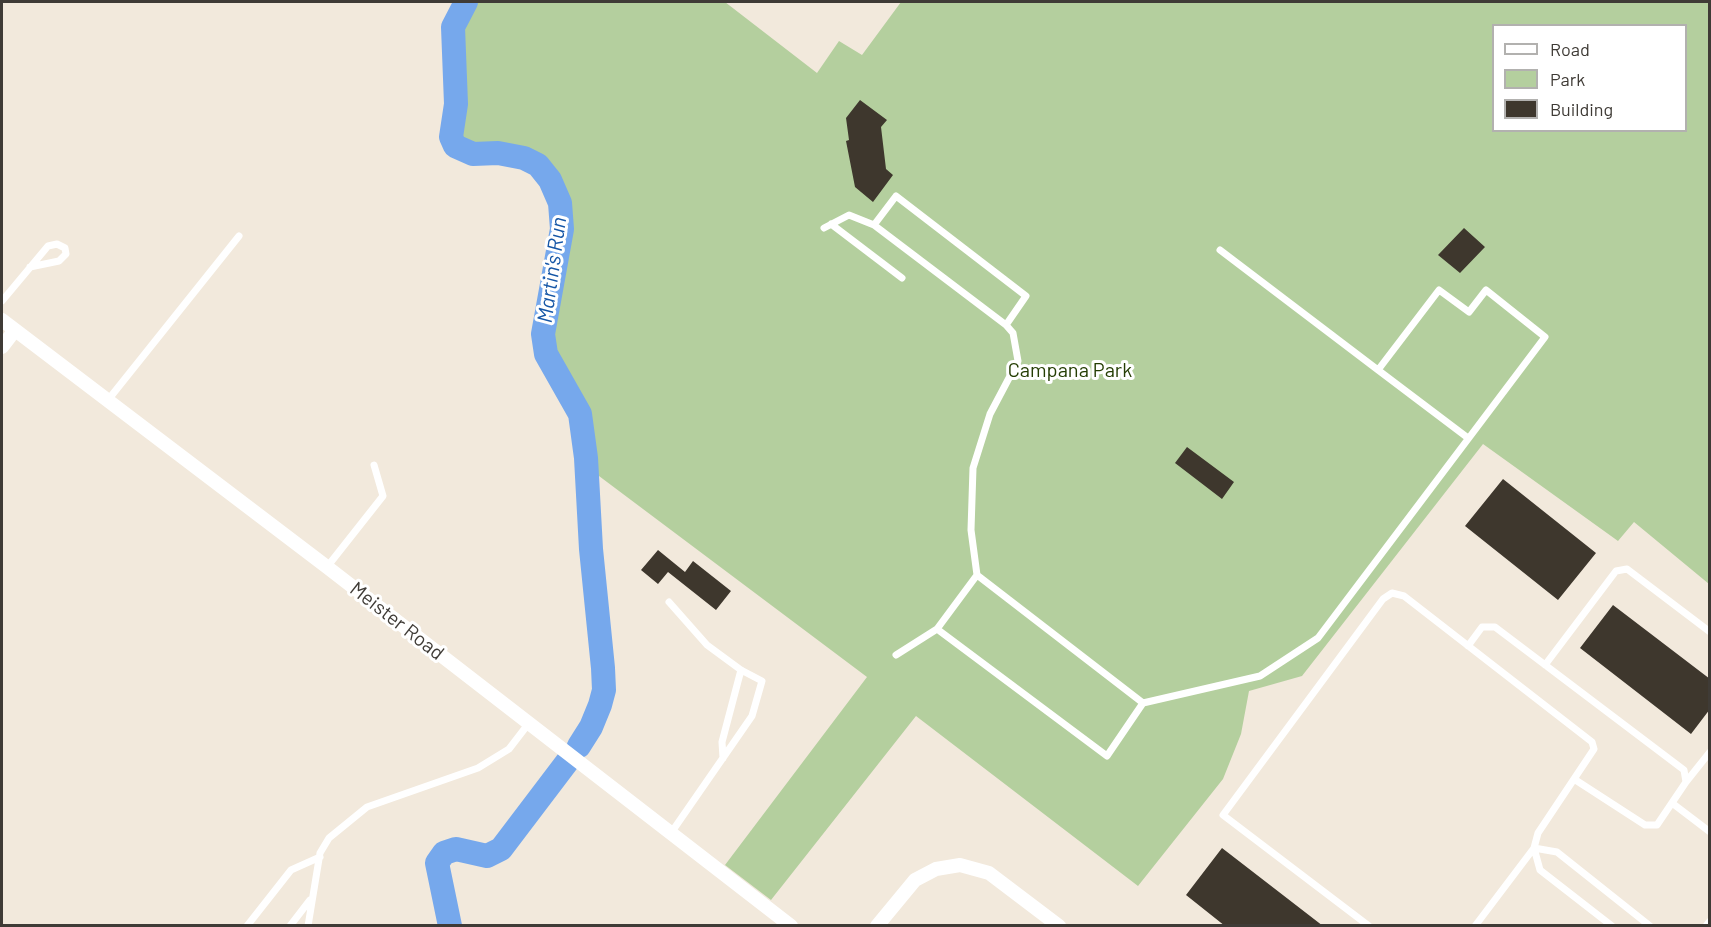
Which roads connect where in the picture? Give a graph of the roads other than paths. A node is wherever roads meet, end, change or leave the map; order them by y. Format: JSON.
{"nodes":[{"id":1,"x":874,"y":225,"type":"junction"},
{"id":2,"x":239,"y":236,"type":"dead end"},
{"id":3,"x":1220,"y":250,"type":"dead end"},
{"id":4,"x":30,"y":267,"type":"junction"},
{"id":5,"x":902,"y":278,"type":"dead end"},
{"id":6,"x":2,"y":301,"type":"edge"},
{"id":7,"x":2,"y":320,"type":"edge"},
{"id":8,"x":1006,"y":325,"type":"junction"},
{"id":9,"x":15,"y":330,"type":"junction"},
{"id":10,"x":2,"y":347,"type":"edge"},
{"id":11,"x":1378,"y":370,"type":"junction"},
{"id":12,"x":108,"y":400,"type":"junction"},
{"id":13,"x":1468,"y":438,"type":"junction"},
{"id":14,"x":374,"y":465,"type":"dead end"},
{"id":15,"x":327,"y":567,"type":"junction"},
{"id":16,"x":977,"y":575,"type":"junction"},
{"id":17,"x":669,"y":602,"type":"dead end"},
{"id":18,"x":937,"y":628,"type":"junction"},
{"id":19,"x":1710,"y":632,"type":"edge"},
{"id":20,"x":1468,"y":646,"type":"junction"},
{"id":21,"x":896,"y":655,"type":"dead end"},
{"id":22,"x":1545,"y":665,"type":"junction"},
{"id":23,"x":741,"y":670,"type":"junction"},
{"id":24,"x":1143,"y":703,"type":"junction"},
{"id":25,"x":530,"y":723,"type":"junction"},
{"id":26,"x":1710,"y":752,"type":"edge"},
{"id":27,"x":723,"y":758,"type":"junction"},
{"id":28,"x":1574,"y":779,"type":"junction"},
{"id":29,"x":1686,"y":782,"type":"junction"},
{"id":30,"x":1672,"y":803,"type":"junction"},
{"id":31,"x":1710,"y":832,"type":"edge"},
{"id":32,"x":671,"y":833,"type":"junction"},
{"id":33,"x":1534,"y":848,"type":"junction"},
{"id":34,"x":320,"y":857,"type":"junction"},
{"id":35,"x":312,"y":898,"type":"junction"},
{"id":36,"x":1710,"y":921,"type":"edge"},
{"id":37,"x":247,"y":926,"type":"edge"},
{"id":38,"x":290,"y":926,"type":"edge"},
{"id":39,"x":308,"y":926,"type":"edge"},
{"id":40,"x":791,"y":926,"type":"edge"},
{"id":41,"x":877,"y":926,"type":"edge"},
{"id":42,"x":1059,"y":926,"type":"edge"},
{"id":43,"x":1369,"y":926,"type":"edge"},
{"id":44,"x":1475,"y":926,"type":"edge"},
{"id":45,"x":1612,"y":926,"type":"edge"},
{"id":46,"x":1650,"y":926,"type":"edge"},
{"id":47,"x":1706,"y":926,"type":"edge"}],
"edges":[{"from":1,"to":5,"type":"lane"},
{"from":1,"to":8,"type":"lane"},
{"from":1,"to":8,"type":"lane"},
{"from":2,"to":12,"type":"lane"},
{"from":3,"to":11,"type":"lane"},
{"from":4,"to":4,"type":"lane"},
{"from":4,"to":6,"type":"lane"},
{"from":7,"to":9,"type":"street","name":"Meister Road"},
{"from":8,"to":16,"type":"lane"},
{"from":9,"to":10,"type":"street"},
{"from":9,"to":12,"type":"street","name":"Meister Road"},
{"from":11,"to":13,"type":"lane"},
{"from":11,"to":13,"type":"lane"},
{"from":12,"to":15,"type":"street","name":"Meister Road"},
{"from":13,"to":24,"type":"lane"},
{"from":14,"to":15,"type":"lane"},
{"from":15,"to":25,"type":"street","name":"Meister Road"},
{"from":16,"to":18,"type":"lane"},
{"from":16,"to":24,"type":"lane"},
{"from":17,"to":23,"type":"lane"},
{"from":18,"to":21,"type":"lane"},
{"from":18,"to":24,"type":"lane"},
{"from":19,"to":22,"type":"lane"},
{"from":20,"to":22,"type":"lane"},
{"from":20,"to":28,"type":"lane"},
{"from":20,"to":43,"type":"lane"},
{"from":22,"to":29,"type":"lane"},
{"from":23,"to":27,"type":"lane"},
{"from":23,"to":27,"type":"lane"},
{"from":25,"to":32,"type":"street","name":"Meister Road"},
{"from":25,"to":34,"type":"lane"},
{"from":26,"to":29,"type":"lane"},
{"from":27,"to":32,"type":"lane"},
{"from":28,"to":30,"type":"lane"},
{"from":28,"to":33,"type":"lane"},
{"from":29,"to":30,"type":"lane"},
{"from":30,"to":31,"type":"lane"},
{"from":32,"to":40,"type":"street","name":"Meister Road"},
{"from":33,"to":44,"type":"lane"},
{"from":33,"to":45,"type":"lane"},
{"from":33,"to":46,"type":"lane"},
{"from":34,"to":35,"type":"lane"},
{"from":34,"to":37,"type":"lane"},
{"from":35,"to":38,"type":"lane"},
{"from":35,"to":39,"type":"lane"},
{"from":36,"to":47,"type":"lane"},
{"from":41,"to":42,"type":"street"}]}
